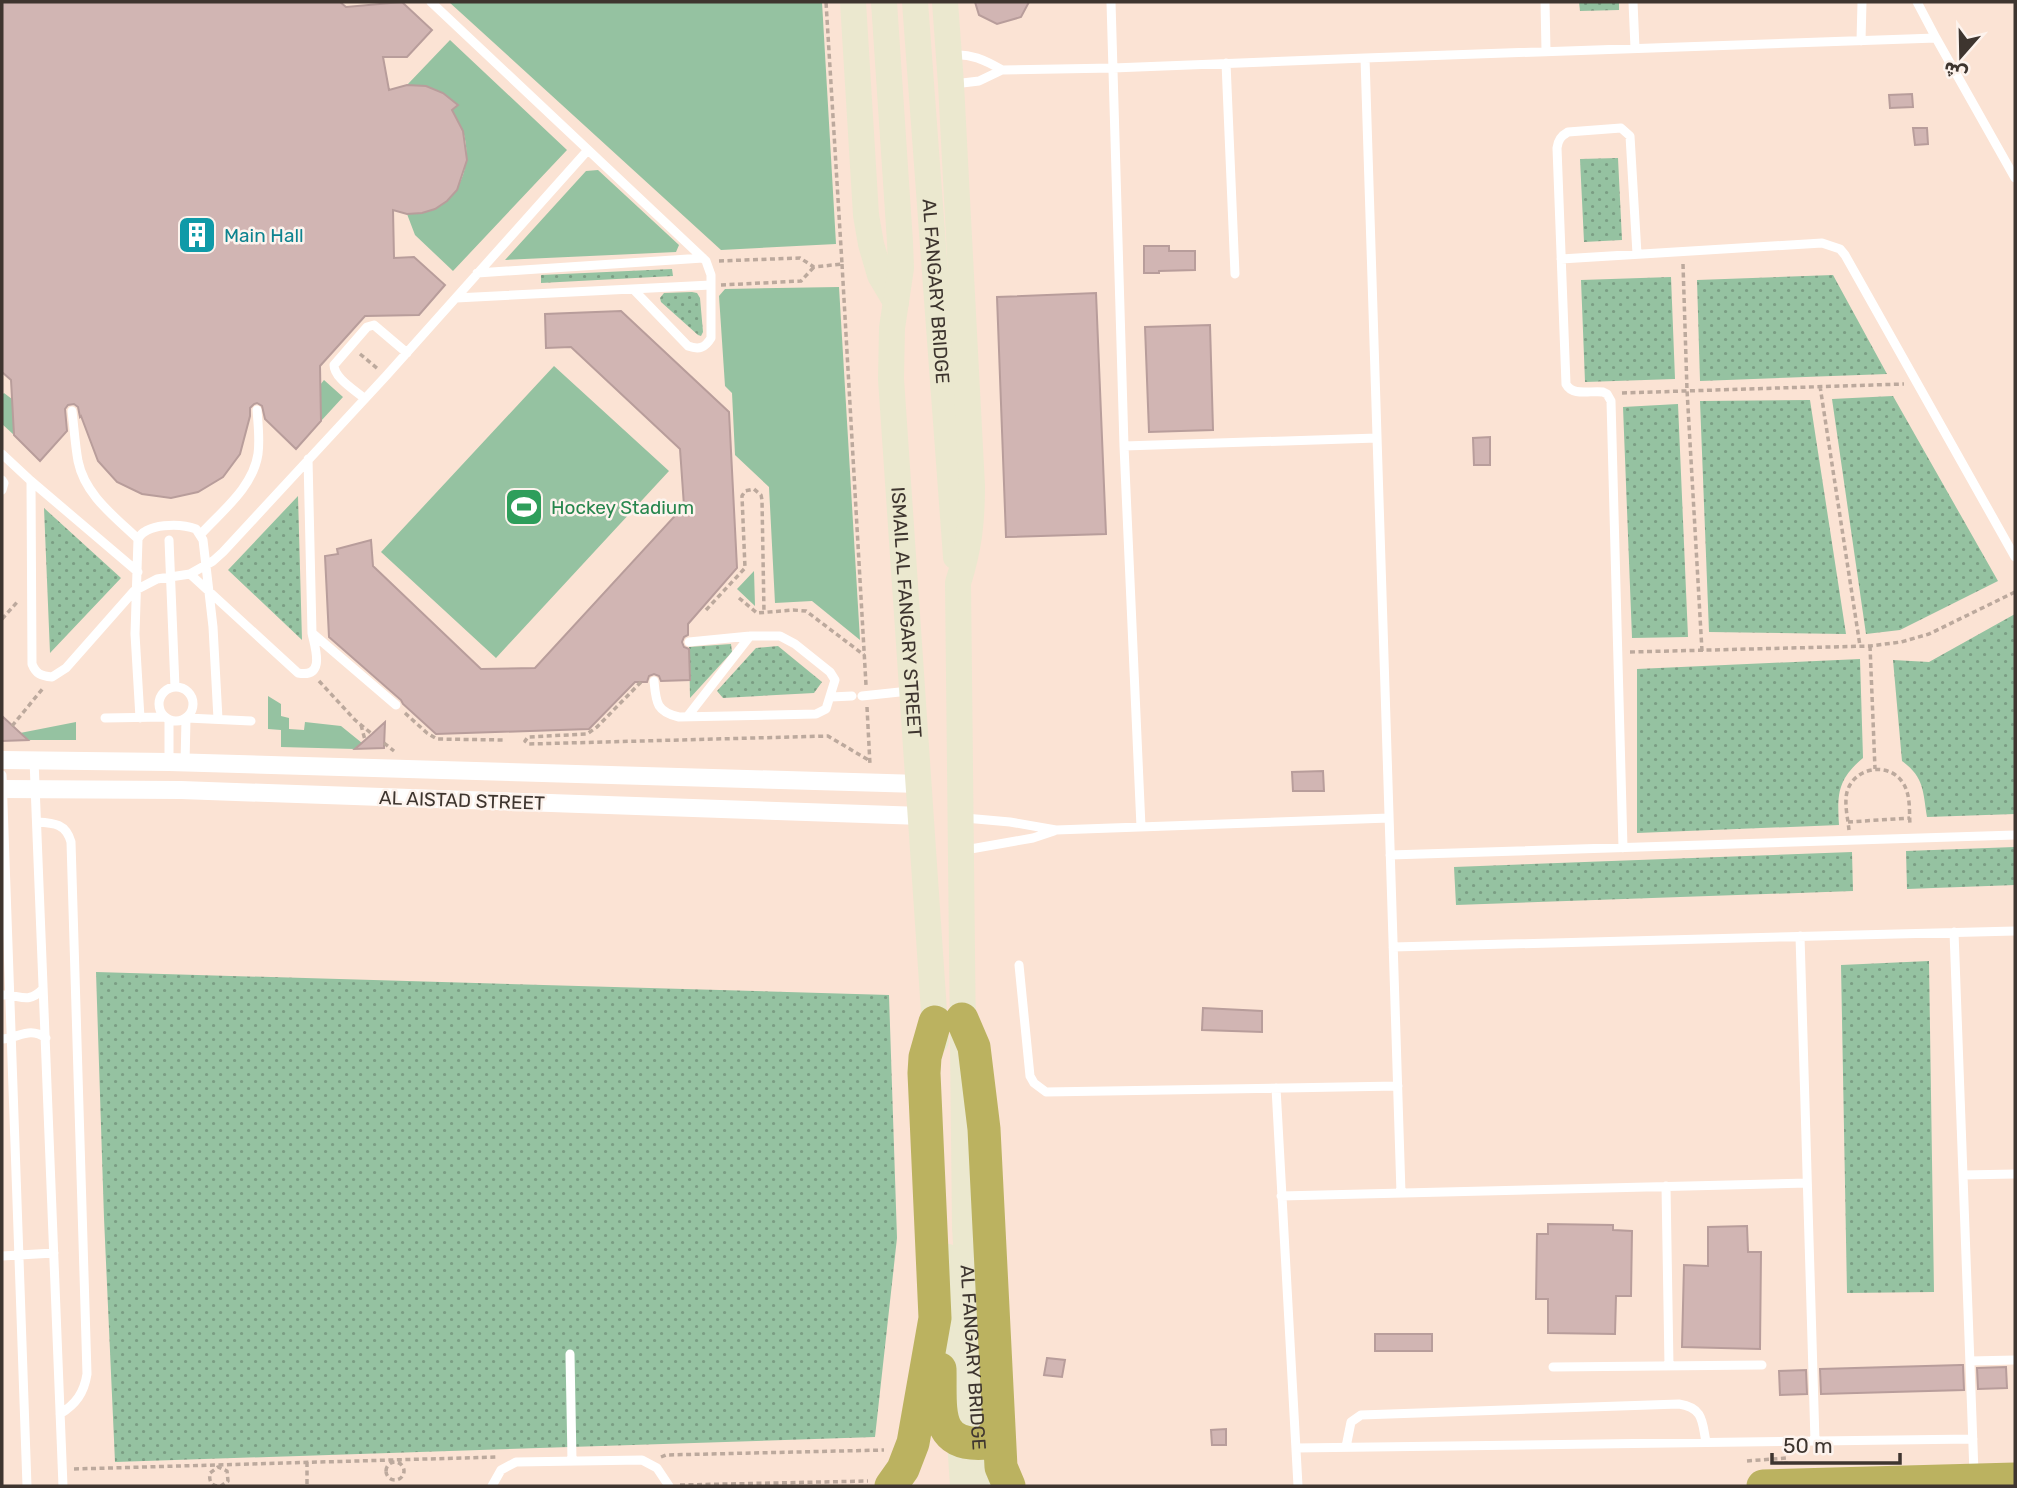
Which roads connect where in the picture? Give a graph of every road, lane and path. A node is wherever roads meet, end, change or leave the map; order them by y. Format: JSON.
{"nodes":[{"id":1,"x":431,"y":2,"type":"edge"},
{"id":2,"x":826,"y":2,"type":"edge"},
{"id":3,"x":853,"y":2,"type":"edge"},
{"id":4,"x":884,"y":2,"type":"edge"},
{"id":5,"x":915,"y":2,"type":"edge"},
{"id":6,"x":945,"y":2,"type":"edge"},
{"id":7,"x":1111,"y":2,"type":"edge"},
{"id":8,"x":1545,"y":2,"type":"edge"},
{"id":9,"x":1633,"y":2,"type":"edge"},
{"id":10,"x":1862,"y":2,"type":"edge"},
{"id":11,"x":1917,"y":2,"type":"edge"},
{"id":12,"x":1936,"y":38,"type":"junction"},
{"id":13,"x":1861,"y":41,"type":"junction"},
{"id":14,"x":1635,"y":48,"type":"junction"},
{"id":15,"x":1546,"y":51,"type":"junction"},
{"id":16,"x":950,"y":55,"type":"junction"},
{"id":17,"x":1365,"y":58,"type":"junction"},
{"id":18,"x":1226,"y":63,"type":"junction"},
{"id":19,"x":1113,"y":68,"type":"junction"},
{"id":20,"x":1002,"y":70,"type":"junction"},
{"id":21,"x":951,"y":84,"type":"junction"},
{"id":22,"x":587,"y":150,"type":"junction"},
{"id":23,"x":2015,"y":178,"type":"edge"},
{"id":24,"x":1682,"y":252,"type":"junction"},
{"id":25,"x":1637,"y":254,"type":"junction"},
{"id":26,"x":703,"y":258,"type":"junction"},
{"id":27,"x":1561,"y":259,"type":"junction"},
{"id":28,"x":723,"y":261,"type":"dead end"},
{"id":29,"x":842,"y":264,"type":"junction"},
{"id":30,"x":814,"y":267,"type":"junction"},
{"id":31,"x":477,"y":273,"type":"junction"},
{"id":32,"x":1235,"y":274,"type":"dead end"},
{"id":33,"x":711,"y":285,"type":"junction"},
{"id":34,"x":724,"y":285,"type":"dead end"},
{"id":35,"x":634,"y":290,"type":"junction"},
{"id":36,"x":456,"y":298,"type":"junction"},
{"id":37,"x":896,"y":302,"type":"junction"},
{"id":38,"x":351,"y":345,"type":"junction"},
{"id":39,"x":407,"y":353,"type":"junction"},
{"id":40,"x":386,"y":376,"type":"junction"},
{"id":41,"x":1917,"y":383,"type":"junction"},
{"id":42,"x":1820,"y":386,"type":"junction"},
{"id":43,"x":1687,"y":390,"type":"junction"},
{"id":44,"x":1607,"y":394,"type":"junction"},
{"id":45,"x":365,"y":399,"type":"junction"},
{"id":46,"x":257,"y":410,"type":"dead end"},
{"id":47,"x":72,"y":411,"type":"dead end"},
{"id":48,"x":1377,"y":438,"type":"junction"},
{"id":49,"x":1124,"y":446,"type":"junction"},
{"id":50,"x":2,"y":454,"type":"edge"},
{"id":51,"x":308,"y":459,"type":"junction"},
{"id":52,"x":2,"y":480,"type":"edge"},
{"id":53,"x":31,"y":481,"type":"junction"},
{"id":54,"x":2,"y":490,"type":"edge"},
{"id":55,"x":201,"y":534,"type":"junction"},
{"id":56,"x":138,"y":539,"type":"junction"},
{"id":57,"x":169,"y":540,"type":"dead end"},
{"id":58,"x":2015,"y":557,"type":"edge"},
{"id":59,"x":190,"y":573,"type":"junction"},
{"id":60,"x":149,"y":582,"type":"junction"},
{"id":61,"x":958,"y":583,"type":"junction"},
{"id":62,"x":31,"y":587,"type":"junction"},
{"id":63,"x":2015,"y":592,"type":"edge"},
{"id":64,"x":739,"y":598,"type":"dead end"},
{"id":65,"x":706,"y":610,"type":"dead end"},
{"id":66,"x":764,"y":612,"type":"junction"},
{"id":67,"x":2,"y":619,"type":"edge"},
{"id":68,"x":313,"y":633,"type":"junction"},
{"id":69,"x":750,"y":636,"type":"junction"},
{"id":70,"x":689,"y":642,"type":"dead end"},
{"id":71,"x":1860,"y":646,"type":"junction"},
{"id":72,"x":1870,"y":646,"type":"junction"},
{"id":73,"x":1616,"y":652,"type":"junction"},
{"id":74,"x":1702,"y":652,"type":"junction"},
{"id":75,"x":864,"y":656,"type":"junction"},
{"id":76,"x":653,"y":681,"type":"dead end"},
{"id":77,"x":47,"y":682,"type":"dead end"},
{"id":78,"x":641,"y":682,"type":"dead end"},
{"id":79,"x":320,"y":683,"type":"dead end"},
{"id":80,"x":175,"y":687,"type":"junction"},
{"id":81,"x":912,"y":691,"type":"junction"},
{"id":82,"x":860,"y":695,"type":"junction"},
{"id":83,"x":831,"y":697,"type":"junction"},
{"id":84,"x":396,"y":705,"type":"joint"},
{"id":85,"x":687,"y":717,"type":"junction"},
{"id":86,"x":105,"y":718,"type":"dead end"},
{"id":87,"x":140,"y":718,"type":"junction"},
{"id":88,"x":167,"y":719,"type":"junction"},
{"id":89,"x":187,"y":719,"type":"junction"},
{"id":90,"x":218,"y":719,"type":"junction"},
{"id":91,"x":251,"y":721,"type":"dead end"},
{"id":92,"x":361,"y":725,"type":"junction"},
{"id":93,"x":12,"y":726,"type":"dead end"},
{"id":94,"x":372,"y":734,"type":"dead end"},
{"id":95,"x":365,"y":740,"type":"dead end"},
{"id":96,"x":506,"y":740,"type":"dead end"},
{"id":97,"x":2,"y":760,"type":"edge"},
{"id":98,"x":34,"y":760,"type":"junction"},
{"id":99,"x":870,"y":761,"type":"junction"},
{"id":100,"x":177,"y":762,"type":"junction"},
{"id":101,"x":1875,"y":769,"type":"junction"},
{"id":102,"x":872,"y":783,"type":"junction"},
{"id":103,"x":2,"y":784,"type":"edge"},
{"id":104,"x":920,"y":784,"type":"junction"},
{"id":105,"x":36,"y":790,"type":"junction"},
{"id":106,"x":922,"y":816,"type":"junction"},
{"id":107,"x":962,"y":818,"type":"junction"},
{"id":108,"x":1389,"y":818,"type":"junction"},
{"id":109,"x":1910,"y":818,"type":"junction"},
{"id":110,"x":37,"y":822,"type":"junction"},
{"id":111,"x":1848,"y":822,"type":"junction"},
{"id":112,"x":1141,"y":827,"type":"junction"},
{"id":113,"x":1056,"y":830,"type":"junction"},
{"id":114,"x":2015,"y":835,"type":"edge"},
{"id":115,"x":1912,"y":838,"type":"junction"},
{"id":116,"x":1849,"y":841,"type":"junction"},
{"id":117,"x":1623,"y":848,"type":"junction"},
{"id":118,"x":962,"y":850,"type":"junction"},
{"id":119,"x":1390,"y":855,"type":"junction"},
{"id":120,"x":2015,"y":931,"type":"edge"},
{"id":121,"x":1954,"y":932,"type":"junction"},
{"id":122,"x":1800,"y":936,"type":"junction"},
{"id":123,"x":1393,"y":947,"type":"junction"},
{"id":124,"x":1019,"y":965,"type":"dead end"},
{"id":125,"x":43,"y":989,"type":"junction"},
{"id":126,"x":6,"y":995,"type":"edge"},
{"id":127,"x":949,"y":1021,"type":"junction"},
{"id":128,"x":12,"y":1038,"type":"junction"},
{"id":129,"x":46,"y":1038,"type":"junction"},
{"id":130,"x":2,"y":1039,"type":"edge"},
{"id":131,"x":1398,"y":1086,"type":"junction"},
{"id":132,"x":1276,"y":1088,"type":"junction"},
{"id":133,"x":2015,"y":1174,"type":"edge"},
{"id":134,"x":1963,"y":1175,"type":"junction"},
{"id":135,"x":1807,"y":1183,"type":"junction"},
{"id":136,"x":1665,"y":1186,"type":"junction"},
{"id":137,"x":1401,"y":1193,"type":"junction"},
{"id":138,"x":1281,"y":1196,"type":"junction"},
{"id":139,"x":956,"y":1229,"type":"junction"},
{"id":140,"x":54,"y":1253,"type":"junction"},
{"id":141,"x":18,"y":1255,"type":"junction"},
{"id":142,"x":2,"y":1256,"type":"edge"},
{"id":143,"x":934,"y":1318,"type":"junction"},
{"id":144,"x":569,"y":1354,"type":"dead end"},
{"id":145,"x":2015,"y":1360,"type":"edge"},
{"id":146,"x":1970,"y":1361,"type":"junction"},
{"id":147,"x":1762,"y":1365,"type":"dead end"},
{"id":148,"x":1669,"y":1366,"type":"junction"},
{"id":149,"x":1553,"y":1367,"type":"dead end"},
{"id":150,"x":60,"y":1414,"type":"junction"},
{"id":151,"x":999,"y":1427,"type":"junction"},
{"id":152,"x":1972,"y":1439,"type":"junction"},
{"id":153,"x":1815,"y":1441,"type":"junction"},
{"id":154,"x":1706,"y":1442,"type":"junction"},
{"id":155,"x":1346,"y":1447,"type":"junction"},
{"id":156,"x":1296,"y":1448,"type":"junction"},
{"id":157,"x":911,"y":1450,"type":"junction"},
{"id":158,"x":394,"y":1460,"type":"junction"},
{"id":159,"x":572,"y":1461,"type":"junction"},
{"id":160,"x":307,"y":1462,"type":"junction"},
{"id":161,"x":516,"y":1462,"type":"junction"},
{"id":162,"x":652,"y":1464,"type":"junction"},
{"id":163,"x":218,"y":1466,"type":"junction"},
{"id":164,"x":63,"y":1469,"type":"junction"},
{"id":165,"x":2015,"y":1479,"type":"edge"},
{"id":166,"x":394,"y":1480,"type":"junction"},
{"id":167,"x":1974,"y":1480,"type":"junction"},
{"id":168,"x":893,"y":1483,"type":"edge"},
{"id":169,"x":27,"y":1486,"type":"edge"},
{"id":170,"x":63,"y":1486,"type":"edge"},
{"id":171,"x":219,"y":1486,"type":"edge"},
{"id":172,"x":307,"y":1486,"type":"edge"},
{"id":173,"x":395,"y":1486,"type":"edge"},
{"id":174,"x":492,"y":1486,"type":"edge"},
{"id":175,"x":669,"y":1486,"type":"edge"},
{"id":176,"x":963,"y":1486,"type":"edge"},
{"id":177,"x":982,"y":1486,"type":"edge"},
{"id":178,"x":1009,"y":1486,"type":"edge"},
{"id":179,"x":1298,"y":1486,"type":"edge"},
{"id":180,"x":1763,"y":1486,"type":"edge"}],
"edges":[{"from":1,"to":22,"type":"lane"},
{"from":2,"to":29,"type":"path"},
{"from":3,"to":37,"type":"main road"},
{"from":4,"to":37,"type":"main road","name":"AL FANGARY BRIDGE"},
{"from":5,"to":61,"type":"main road","name":"AL FANGARY BRIDGE"},
{"from":6,"to":16,"type":"main road","name":"ISMAIL AL FANGARY STREET"},
{"from":7,"to":19,"type":"lane"},
{"from":8,"to":15,"type":"lane"},
{"from":9,"to":14,"type":"lane"},
{"from":10,"to":13,"type":"lane"},
{"from":11,"to":12,"type":"lane"},
{"from":12,"to":13,"type":"lane"},
{"from":12,"to":23,"type":"lane"},
{"from":13,"to":14,"type":"lane"},
{"from":14,"to":15,"type":"lane"},
{"from":15,"to":17,"type":"lane"},
{"from":16,"to":20,"type":"lane"},
{"from":16,"to":21,"type":"main road","name":"ISMAIL AL FANGARY STREET"},
{"from":17,"to":18,"type":"lane"},
{"from":17,"to":48,"type":"lane"},
{"from":18,"to":19,"type":"lane"},
{"from":18,"to":32,"type":"lane"},
{"from":19,"to":20,"type":"lane"},
{"from":19,"to":49,"type":"lane"},
{"from":20,"to":21,"type":"lane"},
{"from":21,"to":61,"type":"main road","name":"ISMAIL AL FANGARY STREET"},
{"from":22,"to":26,"type":"lane"},
{"from":22,"to":31,"type":"lane"},
{"from":24,"to":25,"type":"lane"},
{"from":24,"to":41,"type":"lane"},
{"from":24,"to":43,"type":"path"},
{"from":25,"to":27,"type":"lane"},
{"from":25,"to":27,"type":"lane"},
{"from":26,"to":31,"type":"lane"},
{"from":26,"to":33,"type":"lane"},
{"from":27,"to":44,"type":"lane"},
{"from":28,"to":30,"type":"path"},
{"from":29,"to":30,"type":"path"},
{"from":29,"to":75,"type":"path"},
{"from":30,"to":34,"type":"path"},
{"from":31,"to":36,"type":"lane"},
{"from":33,"to":35,"type":"lane"},
{"from":33,"to":35,"type":"lane"},
{"from":35,"to":36,"type":"lane"},
{"from":36,"to":39,"type":"lane"},
{"from":37,"to":81,"type":"main road","name":"ISMAIL AL FANGARY STREET"},
{"from":38,"to":39,"type":"lane"},
{"from":38,"to":40,"type":"path"},
{"from":38,"to":45,"type":"lane"},
{"from":39,"to":40,"type":"lane"},
{"from":40,"to":45,"type":"lane"},
{"from":41,"to":42,"type":"path"},
{"from":41,"to":58,"type":"lane"},
{"from":42,"to":43,"type":"path"},
{"from":42,"to":71,"type":"path"},
{"from":43,"to":44,"type":"path"},
{"from":43,"to":74,"type":"path"},
{"from":44,"to":73,"type":"lane"},
{"from":45,"to":51,"type":"lane"},
{"from":46,"to":55,"type":"lane"},
{"from":47,"to":56,"type":"lane"},
{"from":48,"to":49,"type":"lane"},
{"from":48,"to":108,"type":"lane"},
{"from":49,"to":112,"type":"lane"},
{"from":50,"to":53,"type":"lane"},
{"from":51,"to":59,"type":"lane"},
{"from":51,"to":68,"type":"lane"},
{"from":52,"to":54,"type":"lane"},
{"from":53,"to":60,"type":"lane"},
{"from":53,"to":62,"type":"lane"},
{"from":55,"to":56,"type":"lane"},
{"from":55,"to":90,"type":"lane"},
{"from":56,"to":87,"type":"lane"},
{"from":57,"to":80,"type":"lane"},
{"from":59,"to":60,"type":"lane"},
{"from":59,"to":68,"type":"lane"},
{"from":60,"to":62,"type":"lane"},
{"from":61,"to":107,"type":"main road","name":"ISMAIL AL FANGARY STREET"},
{"from":62,"to":67,"type":"path"},
{"from":63,"to":72,"type":"path"},
{"from":64,"to":66,"type":"path"},
{"from":65,"to":66,"type":"path"},
{"from":66,"to":75,"type":"path"},
{"from":68,"to":84,"type":"lane"},
{"from":69,"to":70,"type":"lane"},
{"from":69,"to":83,"type":"lane"},
{"from":69,"to":85,"type":"lane"},
{"from":71,"to":72,"type":"path"},
{"from":71,"to":74,"type":"path"},
{"from":72,"to":101,"type":"path"},
{"from":73,"to":74,"type":"path"},
{"from":73,"to":117,"type":"lane"},
{"from":75,"to":82,"type":"path"},
{"from":76,"to":85,"type":"lane"},
{"from":77,"to":93,"type":"path"},
{"from":78,"to":99,"type":"path"},
{"from":79,"to":92,"type":"path"},
{"from":80,"to":88,"type":"lane"},
{"from":80,"to":89,"type":"lane"},
{"from":81,"to":82,"type":"lane"},
{"from":81,"to":104,"type":"main road","name":"ISMAIL AL FANGARY STREET"},
{"from":82,"to":83,"type":"lane"},
{"from":82,"to":99,"type":"path"},
{"from":83,"to":85,"type":"lane"},
{"from":84,"to":96,"type":"path"},
{"from":86,"to":87,"type":"lane"},
{"from":87,"to":88,"type":"lane"},
{"from":88,"to":89,"type":"lane"},
{"from":88,"to":100,"type":"lane"},
{"from":89,"to":90,"type":"lane"},
{"from":89,"to":100,"type":"lane"},
{"from":90,"to":91,"type":"lane"},
{"from":92,"to":94,"type":"path"},
{"from":92,"to":95,"type":"path"},
{"from":97,"to":98,"type":"street","name":"AL AISTAD STREET"},
{"from":98,"to":100,"type":"street","name":"AL AISTAD STREET"},
{"from":98,"to":105,"type":"lane"},
{"from":99,"to":102,"type":"path"},
{"from":100,"to":102,"type":"street","name":"AL AISTAD STREET"},
{"from":101,"to":109,"type":"path"},
{"from":101,"to":111,"type":"path"},
{"from":102,"to":104,"type":"street","name":"AL AISTAD STREET"},
{"from":103,"to":105,"type":"street","name":"AL AISTAD STREET"},
{"from":103,"to":126,"type":"lane"},
{"from":104,"to":106,"type":"main road","name":"ISMAIL AL FANGARY STREET"},
{"from":105,"to":106,"type":"street","name":"AL AISTAD STREET"},
{"from":105,"to":110,"type":"lane"},
{"from":106,"to":127,"type":"main road","name":"ISMAIL AL FANGARY STREET"},
{"from":107,"to":113,"type":"lane"},
{"from":107,"to":118,"type":"main road","name":"ISMAIL AL FANGARY STREET"},
{"from":108,"to":112,"type":"lane"},
{"from":108,"to":119,"type":"lane"},
{"from":109,"to":111,"type":"path"},
{"from":109,"to":115,"type":"path"},
{"from":110,"to":125,"type":"lane"},
{"from":110,"to":150,"type":"lane"},
{"from":111,"to":116,"type":"path"},
{"from":112,"to":113,"type":"lane"},
{"from":113,"to":118,"type":"lane"},
{"from":114,"to":115,"type":"lane"},
{"from":115,"to":116,"type":"lane"},
{"from":116,"to":117,"type":"lane"},
{"from":117,"to":119,"type":"lane"},
{"from":118,"to":127,"type":"main road","name":"ISMAIL AL FANGARY STREET"},
{"from":119,"to":123,"type":"lane"},
{"from":120,"to":121,"type":"lane"},
{"from":121,"to":122,"type":"lane"},
{"from":121,"to":134,"type":"lane"},
{"from":122,"to":123,"type":"lane"},
{"from":122,"to":135,"type":"lane"},
{"from":123,"to":131,"type":"lane"},
{"from":124,"to":132,"type":"lane"},
{"from":125,"to":126,"type":"lane"},
{"from":125,"to":129,"type":"lane"},
{"from":126,"to":128,"type":"lane"},
{"from":127,"to":139,"type":"main road","name":"ISMAIL AL FANGARY STREET"},
{"from":127,"to":143,"type":"highway"},
{"from":127,"to":151,"type":"highway"},
{"from":128,"to":129,"type":"lane"},
{"from":128,"to":130,"type":"lane"},
{"from":128,"to":141,"type":"lane"},
{"from":129,"to":140,"type":"lane"},
{"from":131,"to":132,"type":"lane"},
{"from":131,"to":137,"type":"lane"},
{"from":132,"to":138,"type":"lane"},
{"from":133,"to":134,"type":"lane"},
{"from":134,"to":146,"type":"lane"},
{"from":135,"to":136,"type":"lane"},
{"from":135,"to":153,"type":"lane"},
{"from":136,"to":137,"type":"lane"},
{"from":136,"to":148,"type":"lane"},
{"from":137,"to":138,"type":"lane"},
{"from":138,"to":156,"type":"lane"},
{"from":139,"to":176,"type":"main road","name":"AL FANGARY BRIDGE"},
{"from":139,"to":177,"type":"main road","name":"AL FANGARY BRIDGE"},
{"from":140,"to":141,"type":"lane"},
{"from":140,"to":150,"type":"lane"},
{"from":141,"to":142,"type":"lane"},
{"from":141,"to":169,"type":"lane"},
{"from":143,"to":151,"type":"highway"},
{"from":143,"to":157,"type":"highway"},
{"from":144,"to":159,"type":"lane"},
{"from":145,"to":146,"type":"lane"},
{"from":146,"to":152,"type":"lane"},
{"from":147,"to":148,"type":"lane"},
{"from":148,"to":149,"type":"lane"},
{"from":150,"to":164,"type":"lane"},
{"from":151,"to":178,"type":"highway"},
{"from":152,"to":153,"type":"lane"},
{"from":152,"to":167,"type":"lane"},
{"from":153,"to":154,"type":"lane"},
{"from":154,"to":155,"type":"lane"},
{"from":154,"to":155,"type":"lane"},
{"from":155,"to":156,"type":"lane"},
{"from":156,"to":179,"type":"lane"},
{"from":157,"to":162,"type":"path"},
{"from":157,"to":168,"type":"highway"},
{"from":158,"to":160,"type":"path"},
{"from":158,"to":161,"type":"path"},
{"from":158,"to":166,"type":"path"},
{"from":158,"to":166,"type":"path"},
{"from":159,"to":161,"type":"lane"},
{"from":159,"to":162,"type":"lane"},
{"from":160,"to":163,"type":"path"},
{"from":160,"to":172,"type":"path"},
{"from":161,"to":174,"type":"lane"},
{"from":162,"to":175,"type":"lane"},
{"from":163,"to":164,"type":"path"},
{"from":163,"to":171,"type":"path"},
{"from":163,"to":171,"type":"path"},
{"from":164,"to":170,"type":"lane"},
{"from":165,"to":167,"type":"highway"},
{"from":166,"to":173,"type":"path"},
{"from":167,"to":180,"type":"highway"},
{"from":168,"to":175,"type":"path"}]}
